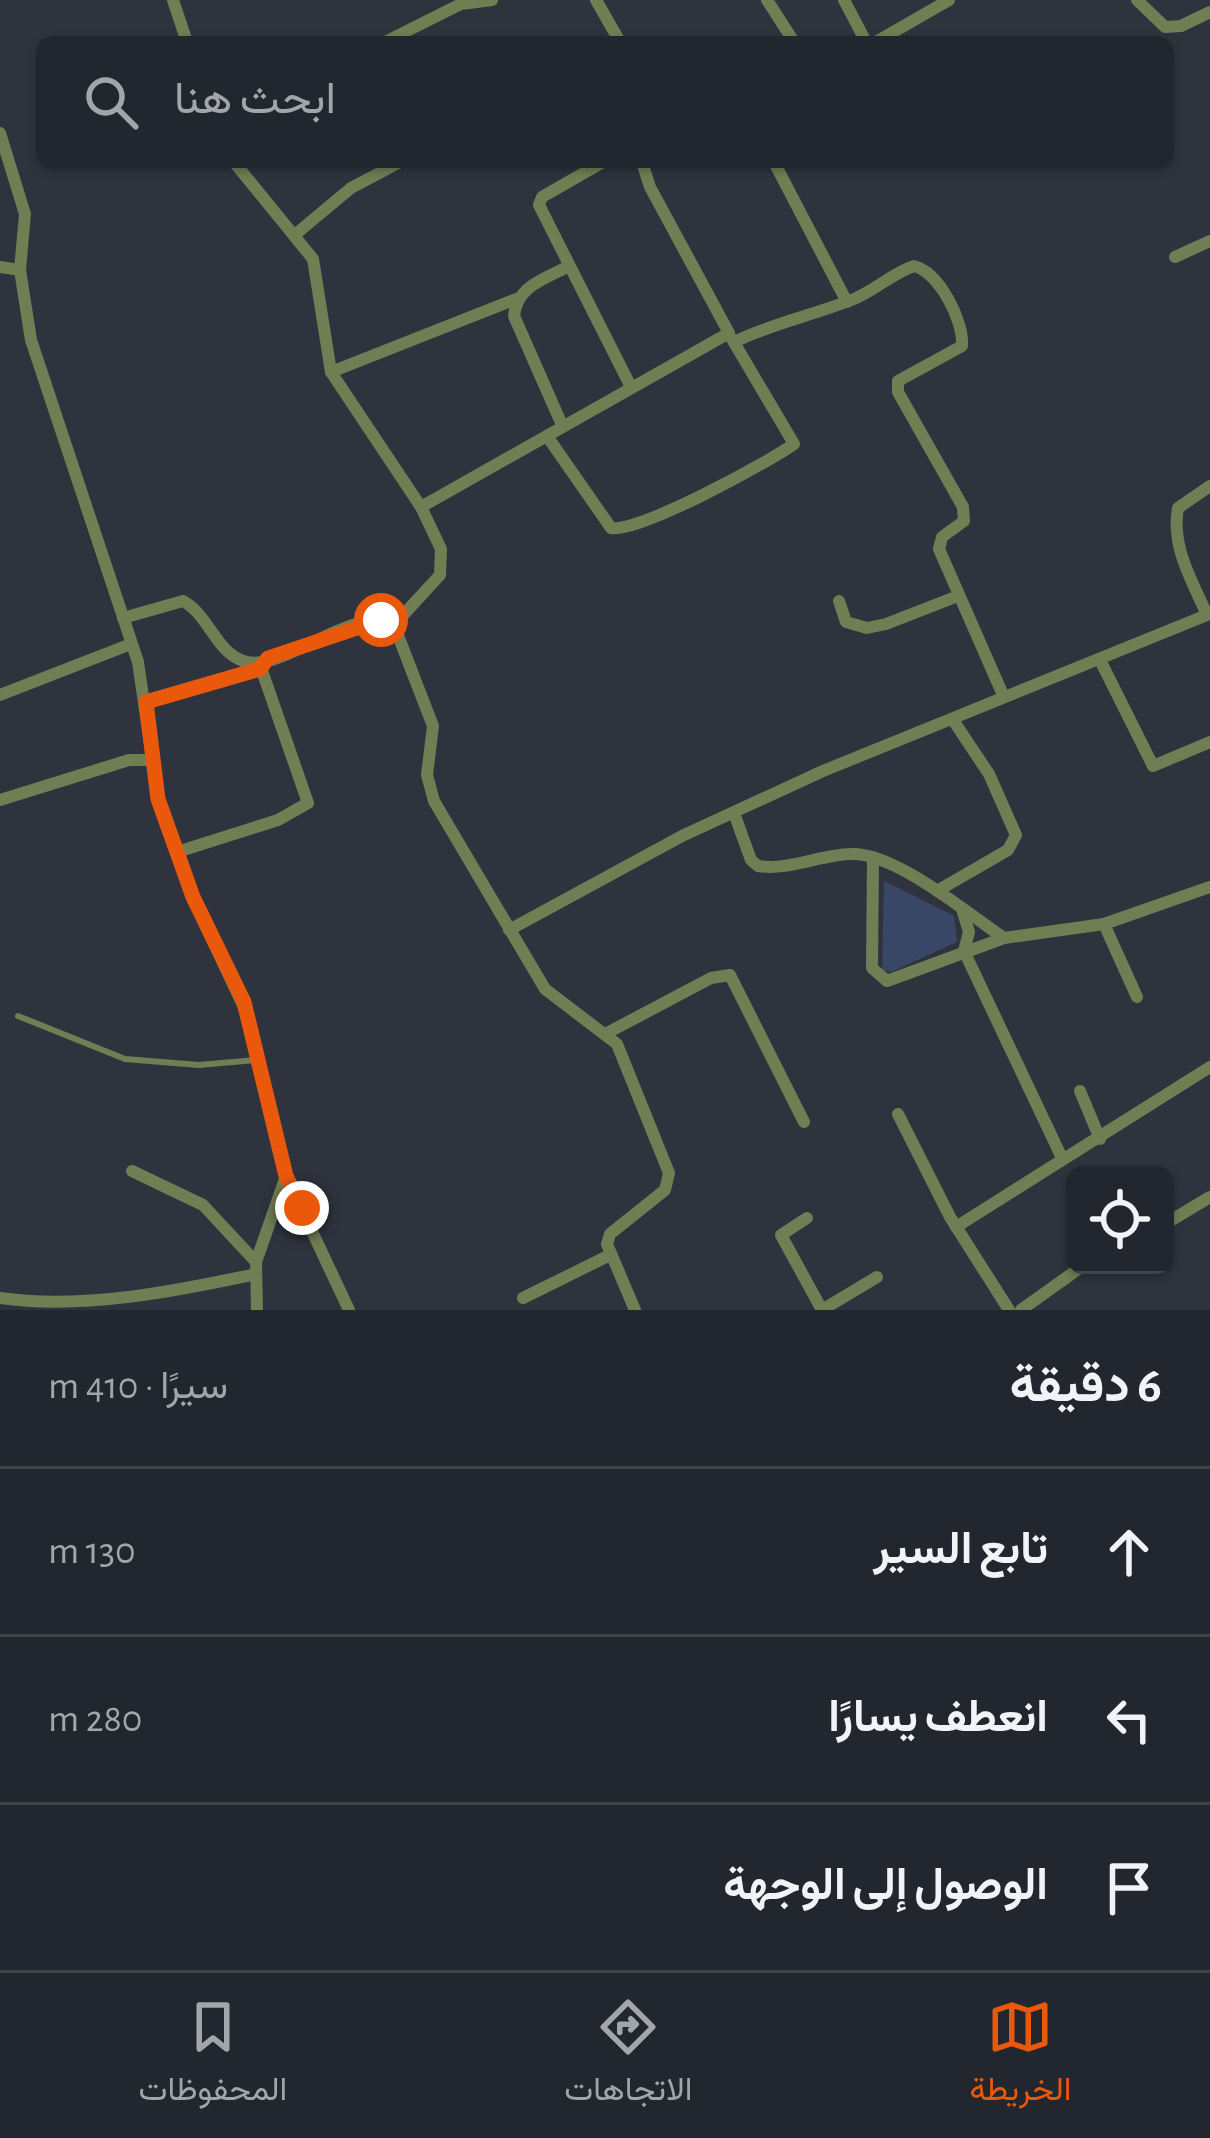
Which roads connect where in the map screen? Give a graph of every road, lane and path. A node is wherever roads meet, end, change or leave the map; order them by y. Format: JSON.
{"nodes":[{"id":1,"x":173,"y":0,"type":"edge"},
{"id":2,"x":492,"y":0,"type":"edge"},
{"id":3,"x":596,"y":0,"type":"edge"},
{"id":4,"x":766,"y":0,"type":"edge"},
{"id":5,"x":844,"y":0,"type":"edge"},
{"id":6,"x":949,"y":0,"type":"edge"},
{"id":7,"x":1137,"y":0,"type":"edge"},
{"id":8,"x":1210,"y":12,"type":"edge"},
{"id":9,"x":185,"y":36,"type":"edge"},
{"id":10,"x":398,"y":36,"type":"edge"},
{"id":11,"x":617,"y":36,"type":"edge"},
{"id":12,"x":790,"y":36,"type":"edge"},
{"id":13,"x":863,"y":36,"type":"edge"},
{"id":14,"x":886,"y":36,"type":"edge"},
{"id":15,"x":0,"y":133,"type":"edge"},
{"id":16,"x":239,"y":168,"type":"edge"},
{"id":17,"x":389,"y":168,"type":"edge"},
{"id":18,"x":593,"y":168,"type":"edge"},
{"id":19,"x":644,"y":168,"type":"edge"},
{"id":20,"x":777,"y":168,"type":"edge"},
{"id":21,"x":297,"y":233,"type":"junction"},
{"id":22,"x":1210,"y":241,"type":"edge"},
{"id":23,"x":1175,"y":257,"type":"dead end"},
{"id":24,"x":0,"y":267,"type":"edge"},
{"id":25,"x":567,"y":267,"type":"junction"},
{"id":26,"x":20,"y":270,"type":"junction"},
{"id":27,"x":515,"y":299,"type":"junction"},
{"id":28,"x":847,"y":302,"type":"junction"},
{"id":29,"x":731,"y":338,"type":"junction"},
{"id":30,"x":331,"y":372,"type":"junction"},
{"id":31,"x":631,"y":387,"type":"junction"},
{"id":32,"x":562,"y":425,"type":"junction"},
{"id":33,"x":547,"y":436,"type":"junction"},
{"id":34,"x":1210,"y":486,"type":"edge"},
{"id":35,"x":421,"y":508,"type":"junction"},
{"id":36,"x":958,"y":596,"type":"junction"},
{"id":37,"x":839,"y":601,"type":"dead end"},
{"id":38,"x":1209,"y":617,"type":"edge"},
{"id":39,"x":123,"y":618,"type":"junction"},
{"id":40,"x":394,"y":626,"type":"junction"},
{"id":41,"x":131,"y":644,"type":"junction"},
{"id":42,"x":1100,"y":659,"type":"junction"},
{"id":43,"x":260,"y":667,"type":"junction"},
{"id":44,"x":0,"y":694,"type":"edge"},
{"id":45,"x":1003,"y":695,"type":"junction"},
{"id":46,"x":146,"y":702,"type":"junction"},
{"id":47,"x":953,"y":720,"type":"junction"},
{"id":48,"x":1210,"y":742,"type":"edge"},
{"id":49,"x":151,"y":760,"type":"junction"},
{"id":50,"x":0,"y":800,"type":"edge"},
{"id":51,"x":734,"y":813,"type":"junction"},
{"id":52,"x":177,"y":852,"type":"junction"},
{"id":53,"x":873,"y":857,"type":"junction"},
{"id":54,"x":1210,"y":887,"type":"edge"},
{"id":55,"x":937,"y":891,"type":"junction"},
{"id":56,"x":962,"y":909,"type":"junction"},
{"id":57,"x":1105,"y":924,"type":"junction"},
{"id":58,"x":509,"y":930,"type":"junction"},
{"id":59,"x":1004,"y":938,"type":"junction"},
{"id":60,"x":964,"y":951,"type":"junction"},
{"id":61,"x":1137,"y":997,"type":"dead end"},
{"id":62,"x":18,"y":1016,"type":"dead end"},
{"id":63,"x":607,"y":1033,"type":"junction"},
{"id":64,"x":259,"y":1060,"type":"junction"},
{"id":65,"x":1210,"y":1067,"type":"edge"},
{"id":66,"x":1080,"y":1090,"type":"dead end"},
{"id":67,"x":898,"y":1114,"type":"dead end"},
{"id":68,"x":804,"y":1122,"type":"dead end"},
{"id":69,"x":1100,"y":1138,"type":"junction"},
{"id":70,"x":1062,"y":1158,"type":"junction"},
{"id":71,"x":132,"y":1171,"type":"dead end"},
{"id":72,"x":286,"y":1176,"type":"junction"},
{"id":73,"x":1210,"y":1197,"type":"edge"},
{"id":74,"x":807,"y":1218,"type":"dead end"},
{"id":75,"x":1174,"y":1219,"type":"edge"},
{"id":76,"x":956,"y":1227,"type":"junction"},
{"id":77,"x":610,"y":1256,"type":"junction"},
{"id":78,"x":256,"y":1268,"type":"junction"},
{"id":79,"x":1071,"y":1274,"type":"edge"},
{"id":80,"x":877,"y":1277,"type":"dead end"},
{"id":81,"x":0,"y":1298,"type":"edge"},
{"id":82,"x":523,"y":1298,"type":"dead end"},
{"id":83,"x":256,"y":1310,"type":"edge"},
{"id":84,"x":349,"y":1310,"type":"edge"},
{"id":85,"x":635,"y":1310,"type":"edge"},
{"id":86,"x":1009,"y":1310,"type":"edge"},
{"id":87,"x":1021,"y":1310,"type":"edge"}],
"edges":[{"from":1,"to":9,"type":"street"},
{"from":2,"to":10,"type":"street"},
{"from":3,"to":11,"type":"street"},
{"from":4,"to":12,"type":"street"},
{"from":5,"to":13,"type":"street"},
{"from":6,"to":14,"type":"street"},
{"from":7,"to":8,"type":"street"},
{"from":15,"to":26,"type":"street"},
{"from":16,"to":21,"type":"street"},
{"from":17,"to":21,"type":"street"},
{"from":18,"to":25,"type":"street"},
{"from":19,"to":29,"type":"street"},
{"from":20,"to":28,"type":"street"},
{"from":21,"to":30,"type":"street"},
{"from":22,"to":23,"type":"street"},
{"from":24,"to":26,"type":"street"},
{"from":25,"to":27,"type":"street"},
{"from":25,"to":31,"type":"street"},
{"from":26,"to":39,"type":"street"},
{"from":27,"to":30,"type":"street"},
{"from":27,"to":32,"type":"street"},
{"from":28,"to":29,"type":"street"},
{"from":28,"to":36,"type":"street"},
{"from":29,"to":31,"type":"street"},
{"from":29,"to":33,"type":"street"},
{"from":30,"to":35,"type":"street"},
{"from":31,"to":32,"type":"street"},
{"from":32,"to":33,"type":"street"},
{"from":33,"to":35,"type":"street"},
{"from":34,"to":38,"type":"street"},
{"from":35,"to":40,"type":"street"},
{"from":36,"to":37,"type":"street"},
{"from":36,"to":45,"type":"street"},
{"from":38,"to":42,"type":"street"},
{"from":39,"to":41,"type":"street"},
{"from":39,"to":43,"type":"street"},
{"from":40,"to":43,"type":"street"},
{"from":40,"to":58,"type":"street"},
{"from":41,"to":44,"type":"street"},
{"from":41,"to":46,"type":"street"},
{"from":42,"to":45,"type":"street"},
{"from":42,"to":48,"type":"street"},
{"from":43,"to":46,"type":"street"},
{"from":43,"to":52,"type":"street"},
{"from":45,"to":47,"type":"street"},
{"from":46,"to":49,"type":"street"},
{"from":47,"to":51,"type":"street"},
{"from":47,"to":55,"type":"street"},
{"from":49,"to":50,"type":"street"},
{"from":49,"to":52,"type":"street"},
{"from":51,"to":53,"type":"street"},
{"from":51,"to":58,"type":"street"},
{"from":52,"to":64,"type":"street"},
{"from":53,"to":55,"type":"street"},
{"from":53,"to":60,"type":"street"},
{"from":54,"to":57,"type":"street"},
{"from":55,"to":56,"type":"street"},
{"from":56,"to":59,"type":"street"},
{"from":56,"to":60,"type":"street"},
{"from":57,"to":59,"type":"street"},
{"from":57,"to":61,"type":"street"},
{"from":58,"to":63,"type":"street"},
{"from":59,"to":60,"type":"street"},
{"from":60,"to":70,"type":"street"},
{"from":62,"to":64,"type":"lane"},
{"from":63,"to":68,"type":"street"},
{"from":63,"to":77,"type":"street"},
{"from":64,"to":72,"type":"street"},
{"from":65,"to":69,"type":"street"},
{"from":66,"to":69,"type":"street"},
{"from":67,"to":76,"type":"street"},
{"from":69,"to":70,"type":"street"},
{"from":70,"to":76,"type":"street"},
{"from":71,"to":78,"type":"street"},
{"from":72,"to":78,"type":"street"},
{"from":72,"to":84,"type":"street"},
{"from":73,"to":75,"type":"street"},
{"from":74,"to":80,"type":"street"},
{"from":76,"to":86,"type":"street"},
{"from":77,"to":82,"type":"street"},
{"from":77,"to":85,"type":"street"},
{"from":78,"to":81,"type":"street"},
{"from":78,"to":83,"type":"street"},
{"from":79,"to":87,"type":"street"}]}
